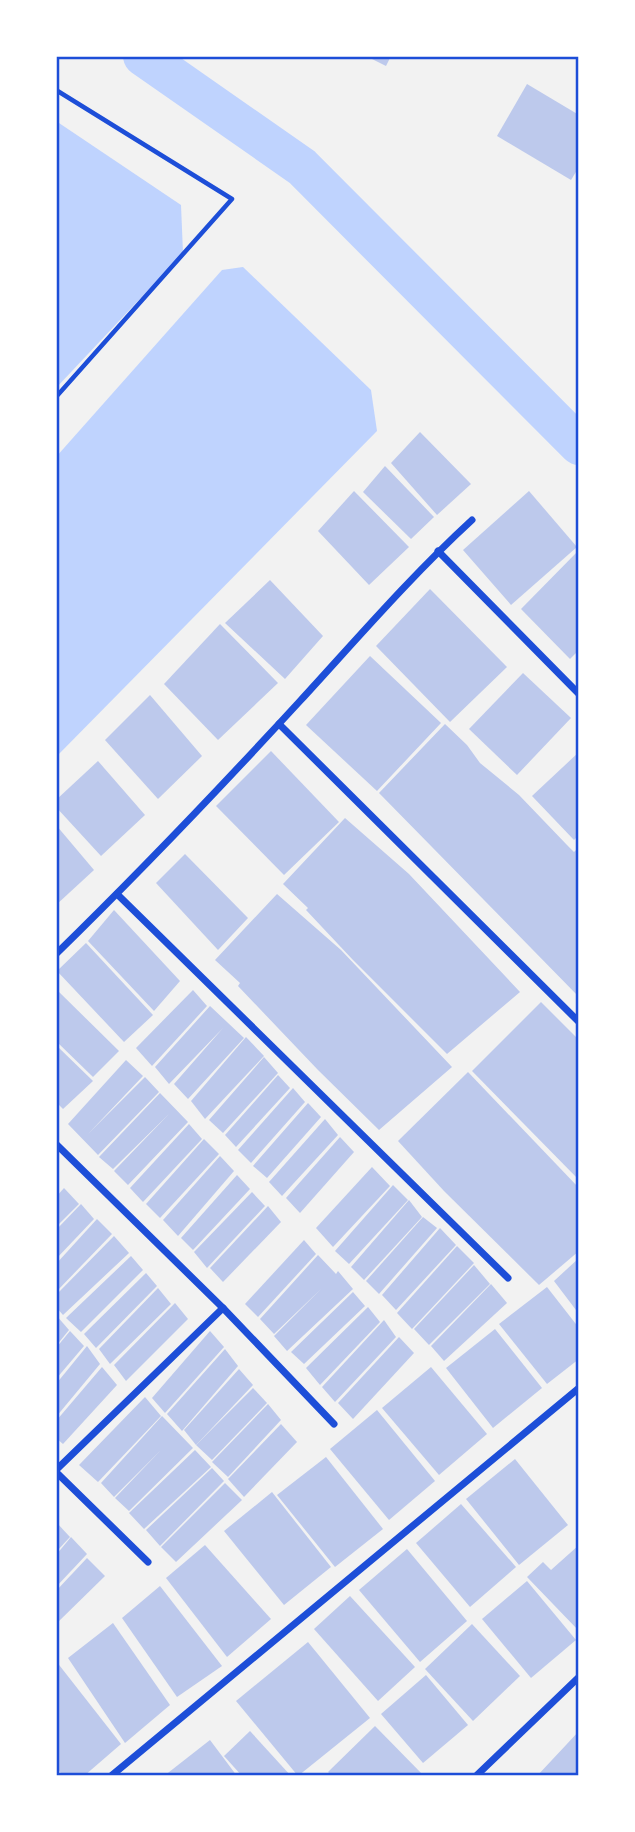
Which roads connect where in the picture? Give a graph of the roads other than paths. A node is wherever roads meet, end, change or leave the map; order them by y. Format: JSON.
{"nodes":[{"id":1,"x":472,"y":520,"type":"dead end"},
{"id":2,"x":438,"y":551,"type":"junction"},
{"id":3,"x":579,"y":694,"type":"edge"},
{"id":4,"x":279,"y":724,"type":"junction"},
{"id":5,"x":117,"y":894,"type":"junction"},
{"id":6,"x":56,"y":954,"type":"edge"},
{"id":7,"x":579,"y":1022,"type":"edge"},
{"id":8,"x":56,"y":1144,"type":"edge"},
{"id":9,"x":508,"y":1278,"type":"dead end"},
{"id":10,"x":223,"y":1308,"type":"junction"},
{"id":11,"x":579,"y":1388,"type":"edge"},
{"id":12,"x":334,"y":1423,"type":"dead end"},
{"id":13,"x":56,"y":1471,"type":"edge"},
{"id":14,"x":148,"y":1562,"type":"dead end"},
{"id":15,"x":579,"y":1677,"type":"edge"},
{"id":16,"x":111,"y":1776,"type":"edge"},
{"id":17,"x":476,"y":1776,"type":"edge"}],
"edges":[{"from":1,"to":2,"type":"street"},
{"from":2,"to":3,"type":"street"},
{"from":2,"to":4,"type":"street"},
{"from":4,"to":5,"type":"street"},
{"from":4,"to":7,"type":"street"},
{"from":5,"to":6,"type":"street"},
{"from":5,"to":9,"type":"street"},
{"from":8,"to":10,"type":"street"},
{"from":10,"to":12,"type":"street"},
{"from":10,"to":13,"type":"street"},
{"from":11,"to":16,"type":"street"},
{"from":13,"to":14,"type":"street"},
{"from":15,"to":17,"type":"street"}]}
